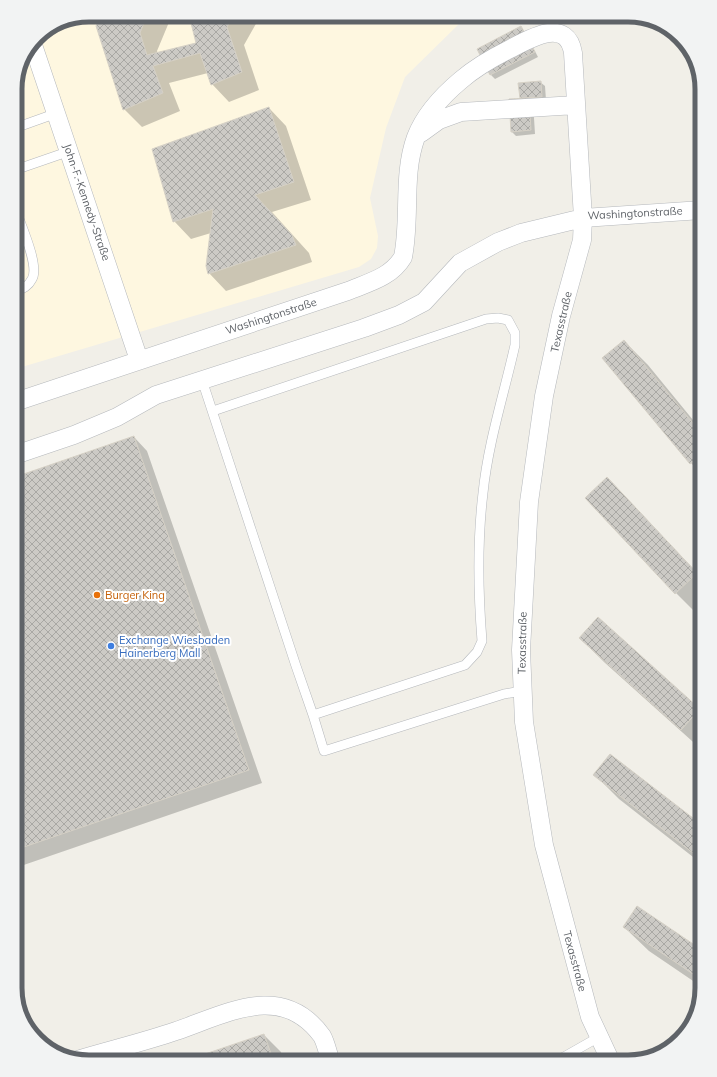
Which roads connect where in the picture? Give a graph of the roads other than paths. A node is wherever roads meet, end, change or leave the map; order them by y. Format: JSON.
{"nodes":[{"id":1,"x":35,"y":50,"type":"edge"},
{"id":2,"x":576,"y":105,"type":"junction"},
{"id":3,"x":57,"y":113,"type":"junction"},
{"id":4,"x":22,"y":126,"type":"edge"},
{"id":5,"x":417,"y":136,"type":"junction"},
{"id":6,"x":70,"y":151,"type":"junction"},
{"id":7,"x":22,"y":168,"type":"edge"},
{"id":8,"x":695,"y":210,"type":"edge"},
{"id":9,"x":583,"y":218,"type":"junction"},
{"id":10,"x":22,"y":229,"type":"edge"},
{"id":11,"x":22,"y":290,"type":"edge"},
{"id":12,"x":139,"y":360,"type":"junction"},
{"id":13,"x":202,"y":380,"type":"junction"},
{"id":14,"x":22,"y":400,"type":"edge"},
{"id":15,"x":213,"y":411,"type":"junction"},
{"id":16,"x":22,"y":453,"type":"edge"},
{"id":17,"x":522,"y":691,"type":"junction"},
{"id":18,"x":313,"y":715,"type":"junction"},
{"id":19,"x":599,"y":1037,"type":"junction"},
{"id":20,"x":94,"y":1055,"type":"edge"},
{"id":21,"x":328,"y":1055,"type":"edge"},
{"id":22,"x":567,"y":1055,"type":"edge"},
{"id":23,"x":608,"y":1055,"type":"edge"}],
"edges":[{"from":1,"to":3,"type":"street","name":"John-F.-Kennedy-Straße"},
{"from":2,"to":5,"type":"street"},
{"from":2,"to":5,"type":"street","name":"Washingtonstraße"},
{"from":2,"to":9,"type":"street","name":"Washingtonstraße"},
{"from":3,"to":4,"type":"lane"},
{"from":3,"to":6,"type":"street","name":"John-F.-Kennedy-Straße"},
{"from":5,"to":12,"type":"street","name":"Washingtonstraße"},
{"from":6,"to":7,"type":"lane"},
{"from":6,"to":12,"type":"street","name":"John-F.-Kennedy-Straße"},
{"from":8,"to":9,"type":"street","name":"Washingtonstraße"},
{"from":9,"to":13,"type":"street"},
{"from":9,"to":17,"type":"street","name":"Texasstraße"},
{"from":10,"to":11,"type":"lane"},
{"from":12,"to":14,"type":"street","name":"Washingtonstraße"},
{"from":13,"to":15,"type":"lane"},
{"from":13,"to":16,"type":"street"},
{"from":15,"to":18,"type":"lane"},
{"from":15,"to":18,"type":"lane"},
{"from":17,"to":18,"type":"lane"},
{"from":17,"to":19,"type":"street","name":"Texasstraße"},
{"from":19,"to":22,"type":"lane"},
{"from":19,"to":23,"type":"street","name":"Texasstraße"},
{"from":20,"to":21,"type":"street"}]}
